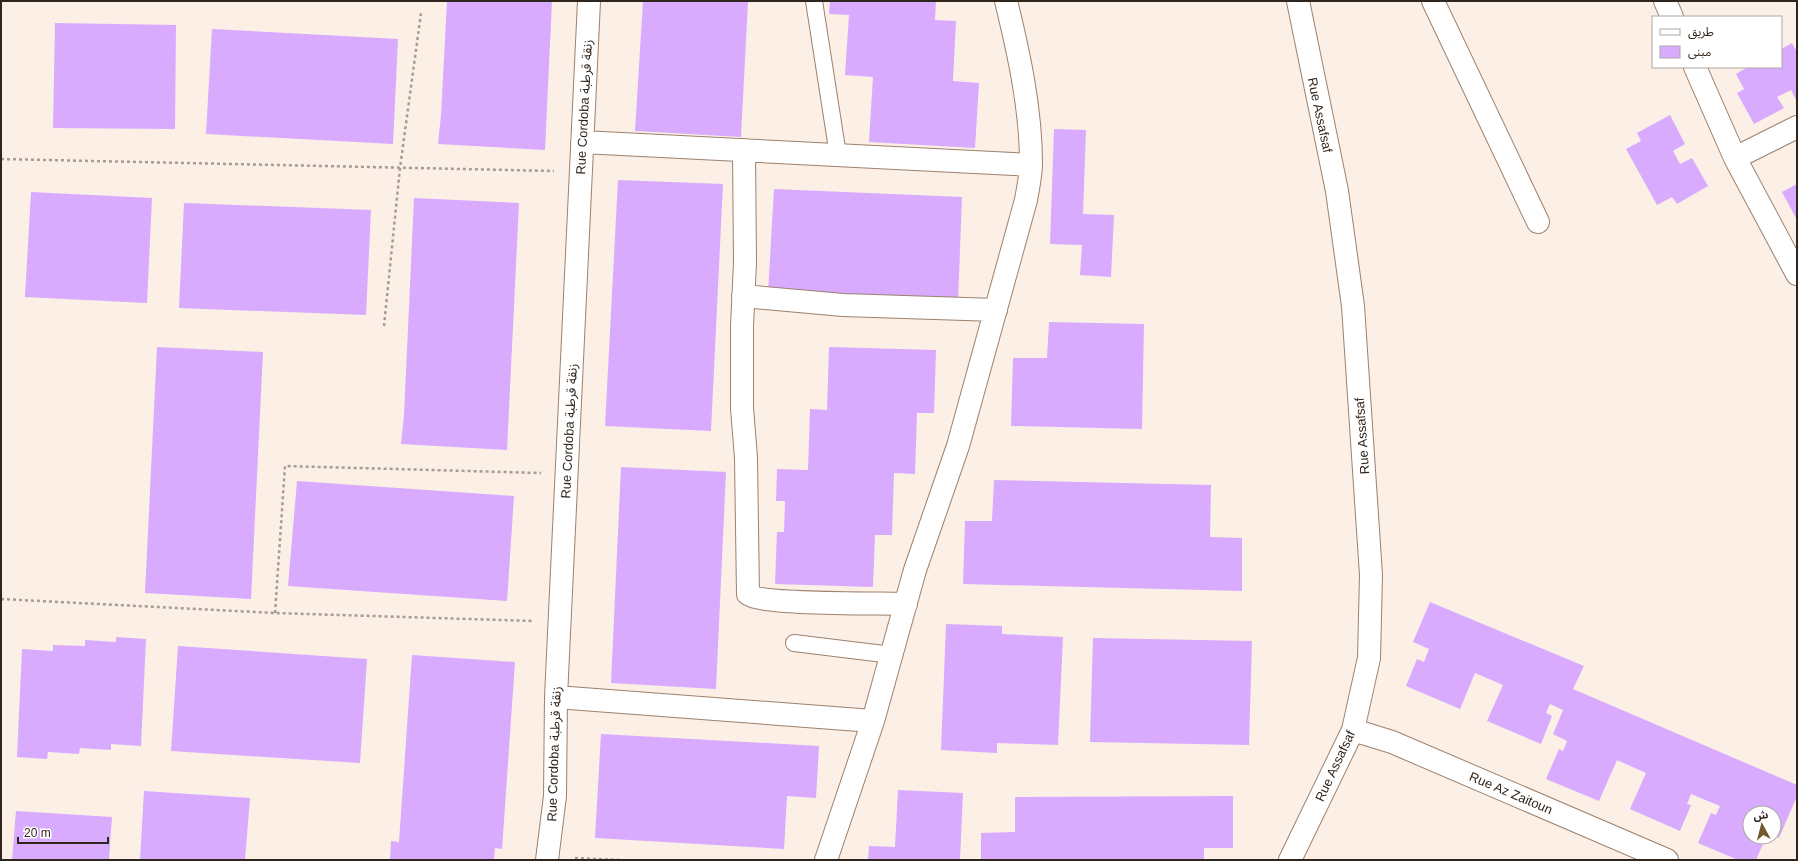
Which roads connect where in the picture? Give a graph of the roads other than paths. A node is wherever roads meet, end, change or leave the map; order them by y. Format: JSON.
{"nodes":[{"id":1,"x":589,"y":1,"type":"edge"},
{"id":2,"x":814,"y":1,"type":"edge"},
{"id":3,"x":1006,"y":1,"type":"edge"},
{"id":4,"x":1298,"y":1,"type":"edge"},
{"id":5,"x":1433,"y":1,"type":"edge"},
{"id":6,"x":1665,"y":1,"type":"edge"},
{"id":7,"x":1672,"y":16,"type":"edge"},
{"id":8,"x":1695,"y":68,"type":"edge"},
{"id":9,"x":1797,"y":127,"type":"edge"},
{"id":10,"x":582,"y":142,"type":"junction"},
{"id":11,"x":744,"y":150,"type":"junction"},
{"id":12,"x":838,"y":155,"type":"junction"},
{"id":13,"x":1735,"y":158,"type":"junction"},
{"id":14,"x":1031,"y":165,"type":"junction"},
{"id":15,"x":1538,"y":222,"type":"dead end"},
{"id":16,"x":1797,"y":274,"type":"edge"},
{"id":17,"x":743,"y":296,"type":"junction"},
{"id":18,"x":996,"y":310,"type":"junction"},
{"id":19,"x":906,"y":604,"type":"junction"},
{"id":20,"x":794,"y":643,"type":"dead end"},
{"id":21,"x":892,"y":655,"type":"junction"},
{"id":22,"x":556,"y":697,"type":"junction"},
{"id":23,"x":873,"y":721,"type":"junction"},
{"id":24,"x":1353,"y":730,"type":"junction"},
{"id":25,"x":1658,"y":858,"type":"edge"},
{"id":26,"x":548,"y":859,"type":"edge"},
{"id":27,"x":826,"y":860,"type":"edge"},
{"id":28,"x":1290,"y":860,"type":"edge"}],
"edges":[{"from":1,"to":10,"type":"street","name":"Rue Cordoba زنقة قرطبة"},
{"from":2,"to":12,"type":"lane"},
{"from":3,"to":14,"type":"street"},
{"from":4,"to":24,"type":"street","name":"Rue Assafsaf"},
{"from":5,"to":15,"type":"street"},
{"from":6,"to":7,"type":"street"},
{"from":8,"to":13,"type":"street"},
{"from":9,"to":13,"type":"street"},
{"from":10,"to":11,"type":"street"},
{"from":10,"to":22,"type":"street","name":"Rue Cordoba زنقة قرطبة"},
{"from":11,"to":12,"type":"street"},
{"from":11,"to":17,"type":"street"},
{"from":12,"to":14,"type":"street"},
{"from":13,"to":16,"type":"street"},
{"from":14,"to":18,"type":"street"},
{"from":17,"to":18,"type":"street"},
{"from":17,"to":19,"type":"street"},
{"from":18,"to":19,"type":"street"},
{"from":19,"to":21,"type":"street"},
{"from":20,"to":21,"type":"lane"},
{"from":21,"to":23,"type":"street"},
{"from":22,"to":23,"type":"street"},
{"from":22,"to":26,"type":"street","name":"Rue Cordoba زنقة قرطبة"},
{"from":23,"to":27,"type":"street"},
{"from":24,"to":25,"type":"street","name":"Rue Az Zaitoun"},
{"from":24,"to":28,"type":"street","name":"Rue Assafsaf"}]}
